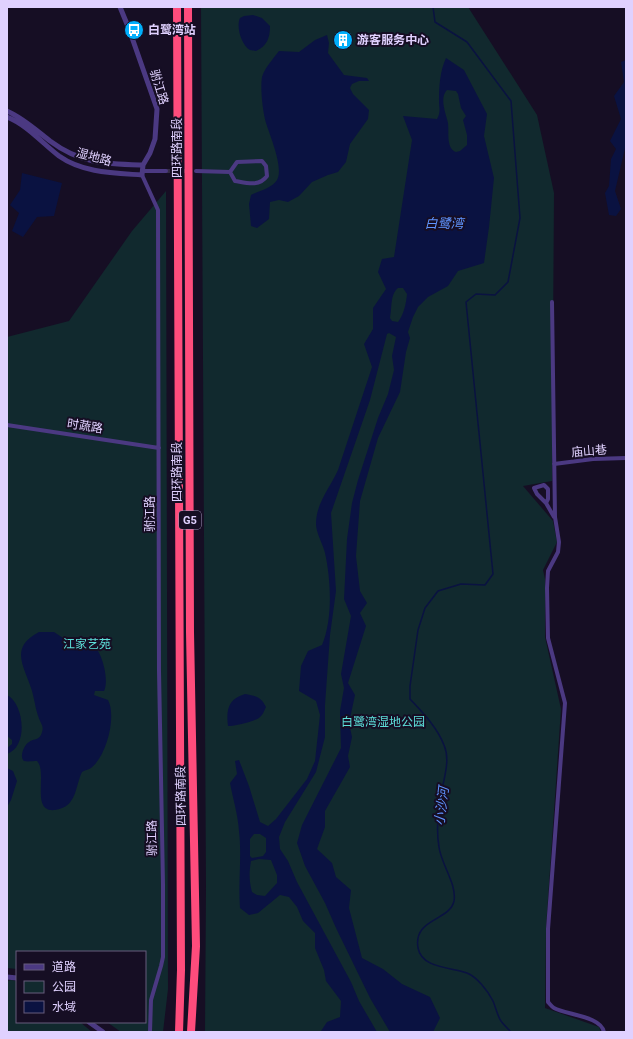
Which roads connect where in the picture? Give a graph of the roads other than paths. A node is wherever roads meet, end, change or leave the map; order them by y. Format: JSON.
{"nodes":[{"id":1,"x":120,"y":7,"type":"edge"},
{"id":2,"x":177,"y":7,"type":"edge"},
{"id":3,"x":188,"y":7,"type":"edge"},
{"id":4,"x":7,"y":111,"type":"edge"},
{"id":5,"x":7,"y":117,"type":"edge"},
{"id":6,"x":143,"y":165,"type":"junction"},
{"id":7,"x":196,"y":171,"type":"tunnel mouth"},
{"id":8,"x":166,"y":172,"type":"tunnel mouth"},
{"id":9,"x":230,"y":172,"type":"junction"},
{"id":10,"x":142,"y":173,"type":"junction"},
{"id":11,"x":552,"y":302,"type":"dead end"},
{"id":12,"x":7,"y":424,"type":"edge"},
{"id":13,"x":159,"y":448,"type":"junction"},
{"id":14,"x":626,"y":458,"type":"edge"},
{"id":15,"x":554,"y":464,"type":"junction"},
{"id":16,"x":546,"y":503,"type":"dead end"},
{"id":17,"x":555,"y":517,"type":"junction"},
{"id":18,"x":196,"y":946,"type":"junction"},
{"id":19,"x":181,"y":970,"type":"junction"},
{"id":20,"x":90,"y":1023,"type":"edge"},
{"id":21,"x":103,"y":1032,"type":"edge"},
{"id":22,"x":150,"y":1032,"type":"edge"},
{"id":23,"x":175,"y":1032,"type":"edge"},
{"id":24,"x":179,"y":1032,"type":"edge"},
{"id":25,"x":191,"y":1032,"type":"edge"},
{"id":26,"x":196,"y":1032,"type":"edge"},
{"id":27,"x":604,"y":1032,"type":"edge"}],
"edges":[{"from":1,"to":6,"type":"street","name":"驸江路"},
{"from":2,"to":19,"type":"highway","name":"四环路南段","number":"G5"},
{"from":3,"to":18,"type":"highway","name":"四环路南段","number":"G5"},
{"from":4,"to":6,"type":"street","name":"湿地路"},
{"from":5,"to":10,"type":"street","name":"湿地路"},
{"from":6,"to":10,"type":"street","name":"驸江路"},
{"from":7,"to":9,"type":"street"},
{"from":8,"to":10,"type":"street"},
{"from":9,"to":9,"type":"street"},
{"from":10,"to":13,"type":"street","name":"驸江路"},
{"from":11,"to":15,"type":"street"},
{"from":12,"to":13,"type":"street","name":"时蔬路"},
{"from":13,"to":22,"type":"street","name":"驸江路"},
{"from":14,"to":15,"type":"street","name":"庙山巷"},
{"from":15,"to":17,"type":"street"},
{"from":16,"to":17,"type":"street"},
{"from":17,"to":27,"type":"street"},
{"from":18,"to":25,"type":"highway","name":"四环路南段","number":"G5"},
{"from":18,"to":26,"type":"highway"},
{"from":19,"to":23,"type":"highway"},
{"from":19,"to":24,"type":"highway","name":"四环路南段","number":"G5"},
{"from":20,"to":21,"type":"street"}]}
